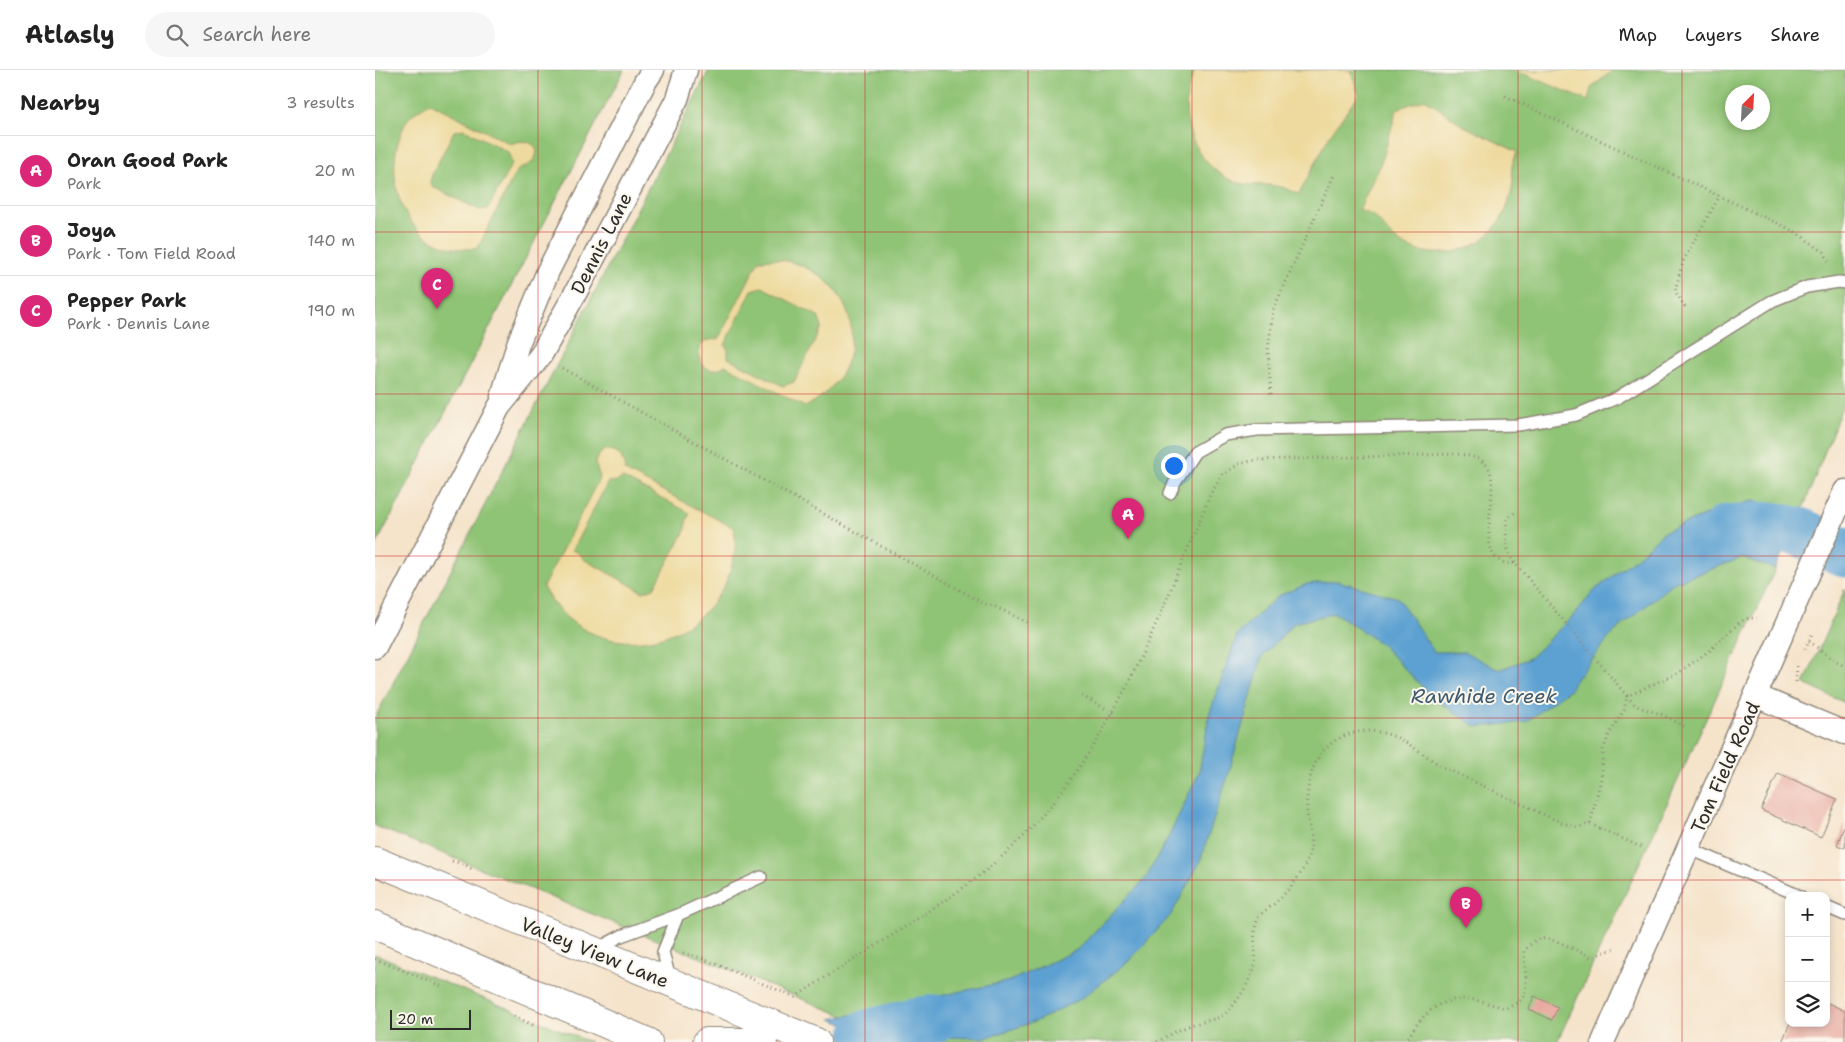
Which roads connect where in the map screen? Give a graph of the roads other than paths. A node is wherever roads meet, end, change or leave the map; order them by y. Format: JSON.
{"nodes":[{"id":1,"x":653,"y":70,"type":"edge"},
{"id":2,"x":687,"y":70,"type":"edge"},
{"id":3,"x":1842,"y":282,"type":"edge"},
{"id":4,"x":499,"y":407,"type":"junction"},
{"id":5,"x":1844,"y":492,"type":"edge"},
{"id":6,"x":1170,"y":493,"type":"dead end"},
{"id":7,"x":375,"y":647,"type":"edge"},
{"id":8,"x":1756,"y":696,"type":"junction"},
{"id":9,"x":1845,"y":734,"type":"edge"},
{"id":10,"x":1688,"y":848,"type":"junction"},
{"id":11,"x":375,"y":861,"type":"edge"},
{"id":12,"x":761,"y":877,"type":"dead end"},
{"id":13,"x":1791,"y":892,"type":"edge"},
{"id":14,"x":1830,"y":909,"type":"edge"},
{"id":15,"x":678,"y":914,"type":"junction"},
{"id":16,"x":1845,"y":915,"type":"edge"},
{"id":17,"x":375,"y":925,"type":"edge"},
{"id":18,"x":593,"y":951,"type":"junction"},
{"id":19,"x":671,"y":983,"type":"junction"},
{"id":20,"x":648,"y":1042,"type":"edge"},
{"id":21,"x":707,"y":1042,"type":"edge"},
{"id":22,"x":763,"y":1042,"type":"edge"},
{"id":23,"x":816,"y":1042,"type":"edge"},
{"id":24,"x":1603,"y":1042,"type":"edge"}],
"edges":[{"from":1,"to":4,"type":"street","name":"Dennis Lane"},
{"from":2,"to":4,"type":"street","name":"Dennis Lane"},
{"from":3,"to":6,"type":"lane"},
{"from":4,"to":7,"type":"street","name":"Dennis Lane"},
{"from":5,"to":8,"type":"street","name":"Tom Field Road"},
{"from":8,"to":9,"type":"street"},
{"from":8,"to":10,"type":"street","name":"Tom Field Road"},
{"from":10,"to":13,"type":"lane"},
{"from":10,"to":24,"type":"street","name":"Tom Field Road"},
{"from":11,"to":18,"type":"main road","name":"Valley View Lane"},
{"from":12,"to":15,"type":"lane"},
{"from":14,"to":16,"type":"lane"},
{"from":15,"to":18,"type":"lane"},
{"from":15,"to":19,"type":"lane"},
{"from":17,"to":20,"type":"main road"},
{"from":18,"to":19,"type":"main road","name":"Valley View Lane"},
{"from":19,"to":23,"type":"main road","name":"Valley View Lane"},
{"from":21,"to":22,"type":"main road"}]}
